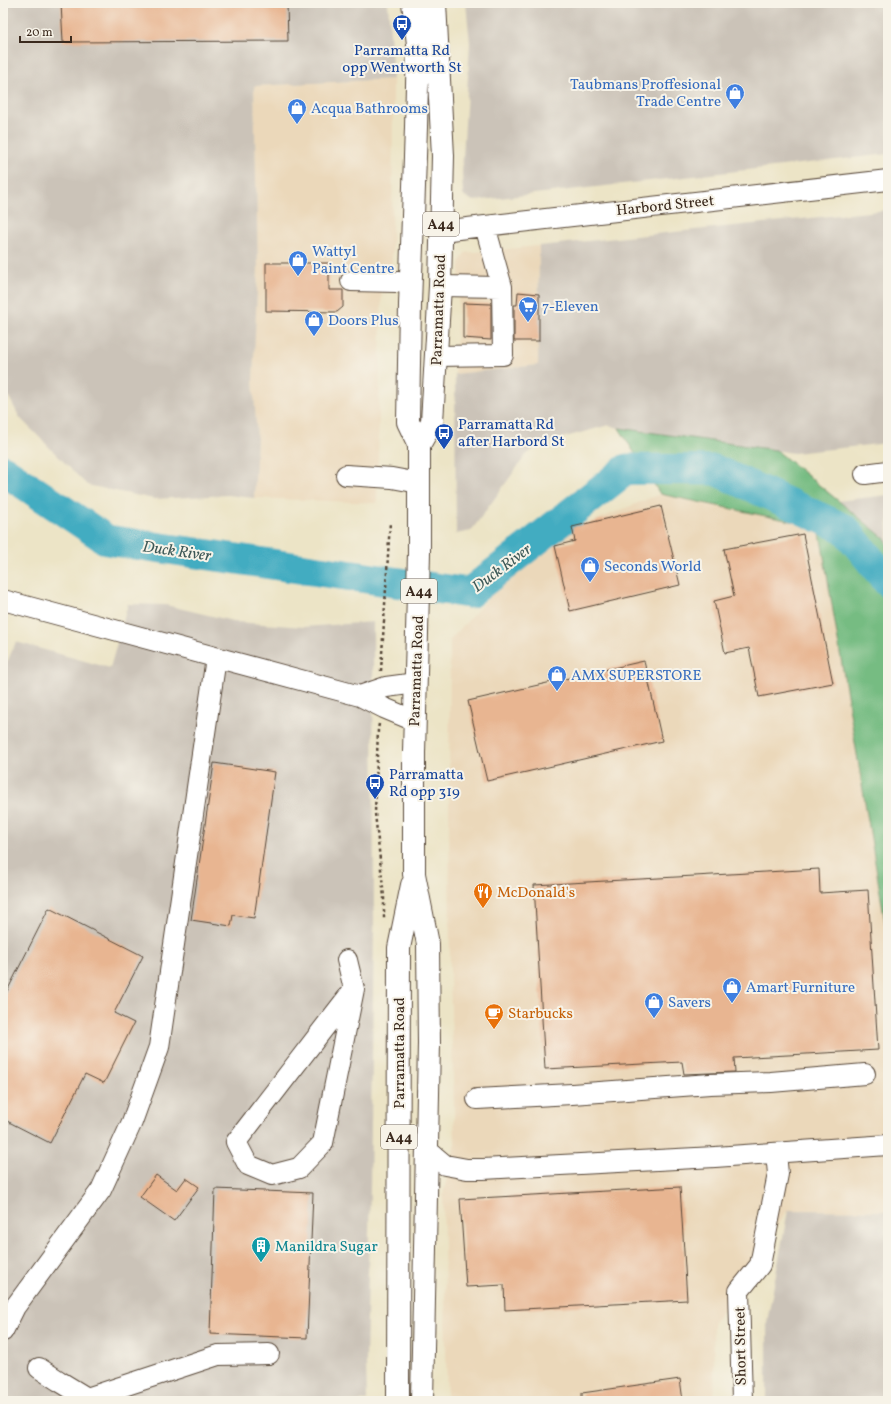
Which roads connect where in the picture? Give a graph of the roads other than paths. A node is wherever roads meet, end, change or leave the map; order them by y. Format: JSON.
{"nodes":[{"id":1,"x":413,"y":3,"type":"edge"},
{"id":2,"x":435,"y":3,"type":"edge"},
{"id":3,"x":888,"y":180,"type":"edge"},
{"id":4,"x":485,"y":226,"type":"junction"},
{"id":5,"x":441,"y":231,"type":"junction"},
{"id":6,"x":351,"y":281,"type":"dead end"},
{"id":7,"x":410,"y":284,"type":"junction"},
{"id":8,"x":440,"y":286,"type":"junction"},
{"id":9,"x":502,"y":287,"type":"junction"},
{"id":10,"x":436,"y":356,"type":"junction"},
{"id":11,"x":419,"y":445,"type":"junction"},
{"id":12,"x":888,"y":471,"type":"edge"},
{"id":13,"x":865,"y":474,"type":"dead end"},
{"id":14,"x":346,"y":475,"type":"dead end"},
{"id":15,"x":419,"y":483,"type":"junction"},
{"id":16,"x":3,"y":600,"type":"edge"},
{"id":17,"x":216,"y":658,"type":"junction"},
{"id":18,"x":416,"y":683,"type":"junction"},
{"id":19,"x":360,"y":696,"type":"junction"},
{"id":20,"x":415,"y":721,"type":"junction"},
{"id":21,"x":414,"y":874,"type":"junction"},
{"id":22,"x":347,"y":960,"type":"dead end"},
{"id":23,"x":354,"y":989,"type":"junction"},
{"id":24,"x":865,"y":1074,"type":"dead end"},
{"id":25,"x":477,"y":1099,"type":"dead end"},
{"id":26,"x":888,"y":1145,"type":"edge"},
{"id":27,"x":427,"y":1150,"type":"junction"},
{"id":28,"x":776,"y":1153,"type":"junction"},
{"id":29,"x":3,"y":1331,"type":"edge"},
{"id":30,"x":269,"y":1354,"type":"dead end"},
{"id":31,"x":39,"y":1368,"type":"dead end"},
{"id":32,"x":398,"y":1401,"type":"edge"},
{"id":33,"x":422,"y":1401,"type":"edge"},
{"id":34,"x":742,"y":1401,"type":"edge"}],
"edges":[{"from":1,"to":7,"type":"highway","name":"Parramatta Road","number":"A44"},
{"from":2,"to":5,"type":"highway","name":"Parramatta Road","number":"A44"},
{"from":3,"to":4,"type":"street","name":"Harbord Street"},
{"from":4,"to":5,"type":"street","name":"Harbord Street"},
{"from":4,"to":9,"type":"street"},
{"from":5,"to":8,"type":"highway","name":"Parramatta Road","number":"A44"},
{"from":6,"to":7,"type":"street"},
{"from":7,"to":11,"type":"highway","name":"Parramatta Road","number":"A44"},
{"from":8,"to":9,"type":"street"},
{"from":8,"to":10,"type":"highway","name":"Parramatta Road","number":"A44"},
{"from":9,"to":10,"type":"street"},
{"from":10,"to":11,"type":"highway","name":"Parramatta Road","number":"A44"},
{"from":11,"to":15,"type":"highway","name":"Parramatta Road","number":"A44"},
{"from":12,"to":13,"type":"street"},
{"from":14,"to":15,"type":"street"},
{"from":15,"to":18,"type":"highway","name":"Parramatta Road","number":"A44"},
{"from":16,"to":17,"type":"street"},
{"from":17,"to":19,"type":"street"},
{"from":17,"to":29,"type":"street"},
{"from":18,"to":19,"type":"street"},
{"from":18,"to":20,"type":"highway","name":"Parramatta Road","number":"A44"},
{"from":19,"to":20,"type":"street"},
{"from":20,"to":21,"type":"highway","name":"Parramatta Road","number":"A44"},
{"from":21,"to":27,"type":"highway","name":"Parramatta Road","number":"A44"},
{"from":21,"to":32,"type":"highway","name":"Parramatta Road","number":"A44"},
{"from":22,"to":23,"type":"street"},
{"from":23,"to":23,"type":"street"},
{"from":24,"to":25,"type":"street"},
{"from":26,"to":28,"type":"street"},
{"from":27,"to":28,"type":"street"},
{"from":27,"to":33,"type":"highway","name":"Parramatta Road","number":"A44"},
{"from":28,"to":34,"type":"street","name":"Short Street"},
{"from":30,"to":31,"type":"street"}]}
